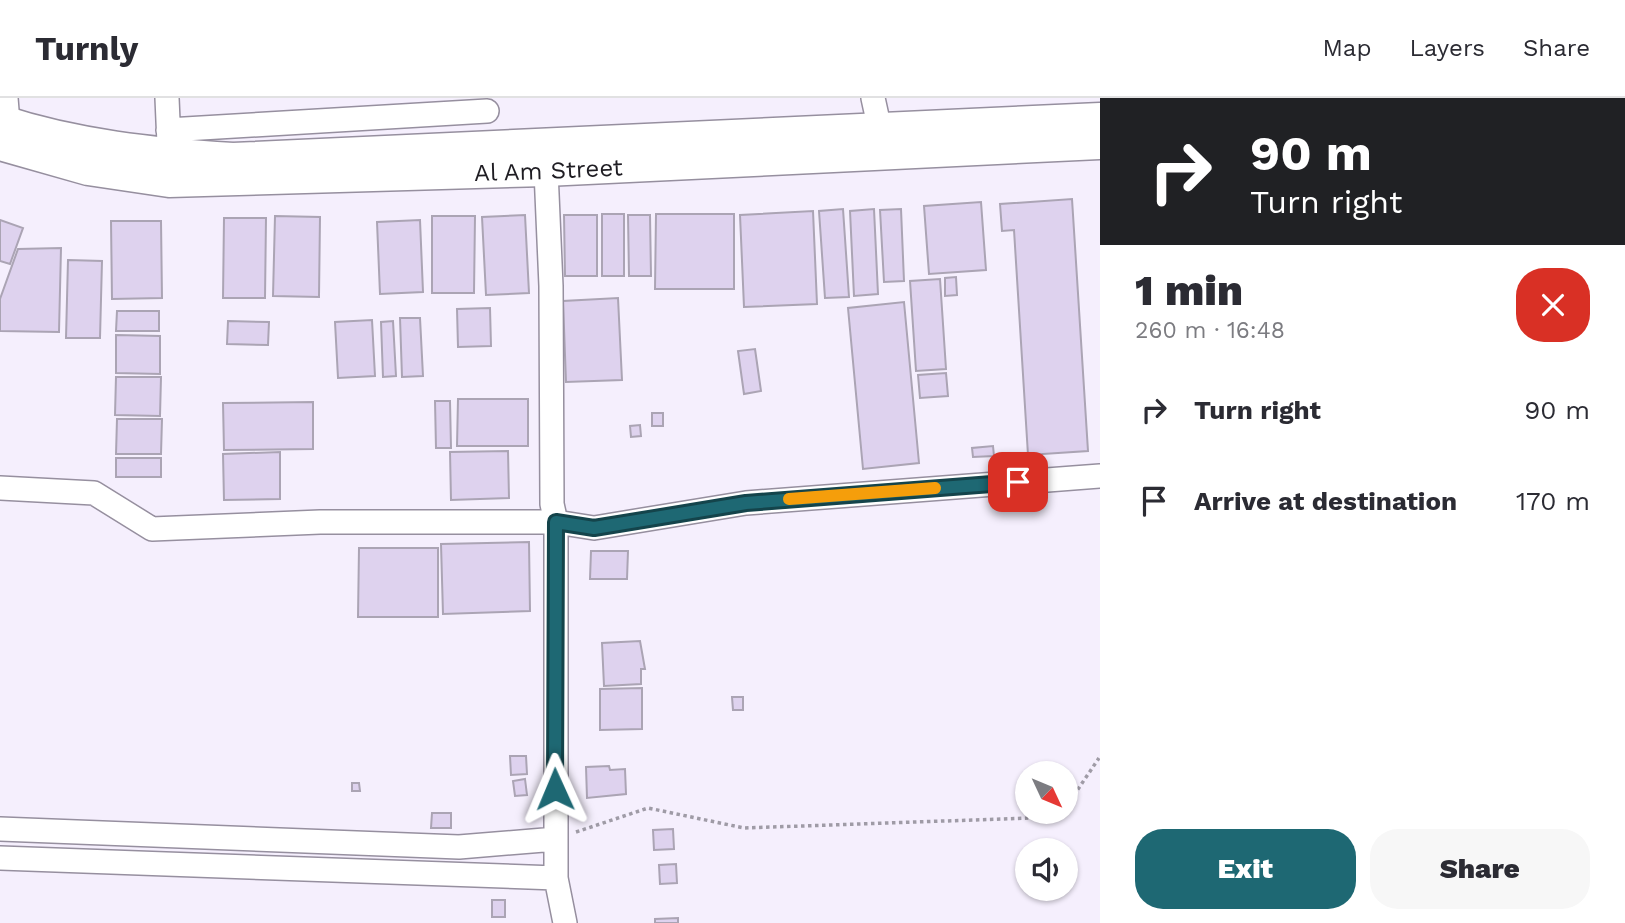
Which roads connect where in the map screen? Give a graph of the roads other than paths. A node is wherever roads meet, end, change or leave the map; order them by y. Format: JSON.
{"nodes":[{"id":1,"x":167,"y":98,"type":"edge"},
{"id":2,"x":873,"y":98,"type":"edge"},
{"id":3,"x":487,"y":105,"type":"edge"},
{"id":4,"x":1100,"y":118,"type":"edge"},
{"id":5,"x":4,"y":121,"type":"edge"},
{"id":6,"x":880,"y":130,"type":"junction"},
{"id":7,"x":169,"y":142,"type":"junction"},
{"id":8,"x":1100,"y":144,"type":"edge"},
{"id":9,"x":489,"y":146,"type":"junction"},
{"id":10,"x":546,"y":171,"type":"junction"},
{"id":11,"x":1100,"y":475,"type":"edge"},
{"id":12,"x":0,"y":488,"type":"edge"},
{"id":13,"x":556,"y":522,"type":"junction"},
{"id":14,"x":0,"y":829,"type":"edge"},
{"id":15,"x":556,"y":839,"type":"junction"},
{"id":16,"x":0,"y":858,"type":"edge"},
{"id":17,"x":556,"y":878,"type":"junction"},
{"id":18,"x":565,"y":923,"type":"edge"}],
"edges":[{"from":1,"to":7,"type":"street"},
{"from":2,"to":6,"type":"street"},
{"from":3,"to":7,"type":"street"},
{"from":3,"to":9,"type":"street"},
{"from":4,"to":6,"type":"main road","name":"Al Am Street"},
{"from":5,"to":7,"type":"main road","name":"Al Am Street"},
{"from":5,"to":10,"type":"main road","name":"Al Am Street"},
{"from":6,"to":9,"type":"main road","name":"Al Am Street"},
{"from":7,"to":9,"type":"main road","name":"Al Am Street"},
{"from":8,"to":10,"type":"main road","name":"Al Am Street"},
{"from":10,"to":13,"type":"street"},
{"from":11,"to":13,"type":"street"},
{"from":12,"to":13,"type":"street"},
{"from":13,"to":15,"type":"street"},
{"from":14,"to":15,"type":"street"},
{"from":15,"to":17,"type":"street"},
{"from":16,"to":17,"type":"street"},
{"from":17,"to":18,"type":"street"}]}
